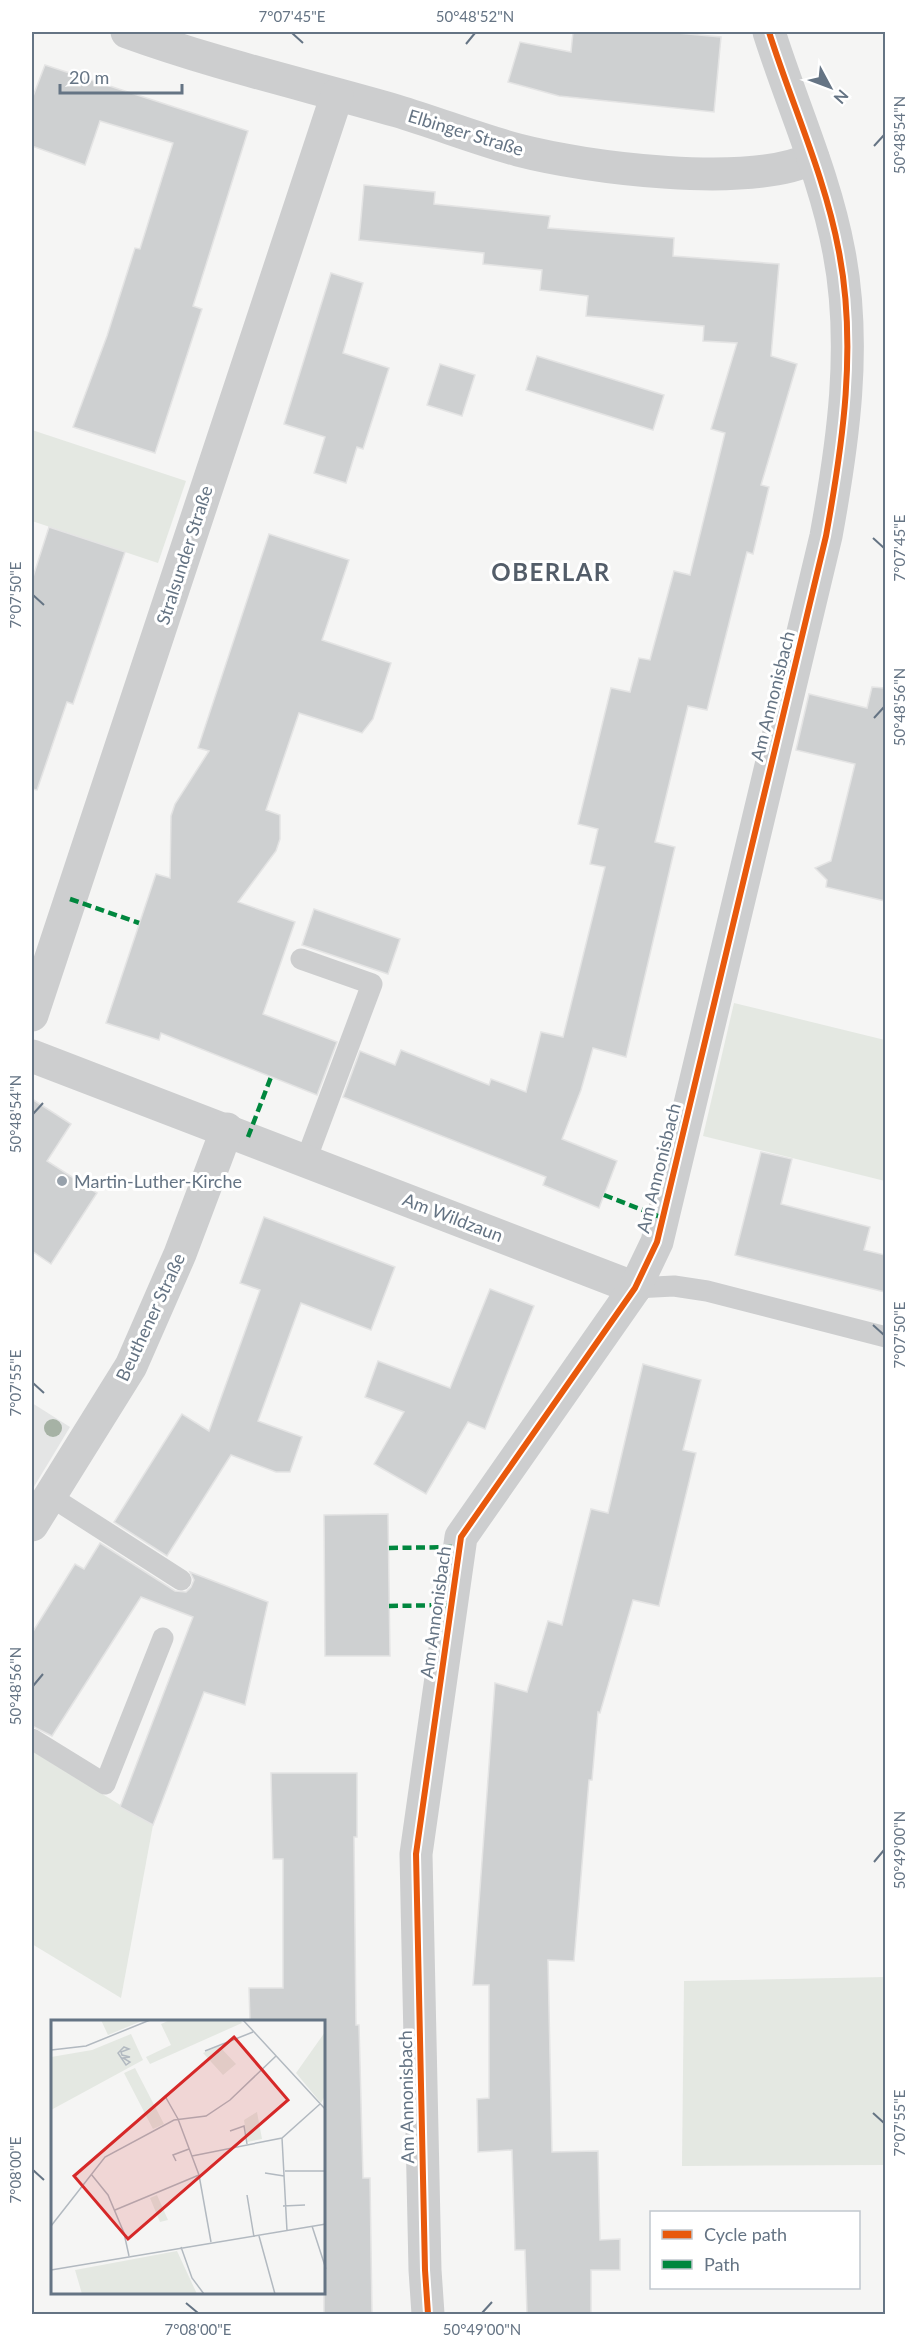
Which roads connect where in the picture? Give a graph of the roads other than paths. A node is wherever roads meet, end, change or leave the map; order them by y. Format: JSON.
{"nodes":[{"id":1,"x":128,"y":32,"type":"edge"},
{"id":2,"x":769,"y":32,"type":"edge"},
{"id":3,"x":337,"y":95,"type":"junction"},
{"id":4,"x":813,"y":158,"type":"junction"},
{"id":5,"x":301,"y":959,"type":"dead end"},
{"id":6,"x":32,"y":1015,"type":"edge"},
{"id":7,"x":32,"y":1056,"type":"edge"},
{"id":8,"x":227,"y":1130,"type":"junction"},
{"id":9,"x":306,"y":1160,"type":"junction"},
{"id":10,"x":635,"y":1288,"type":"junction"},
{"id":11,"x":885,"y":1337,"type":"edge"},
{"id":12,"x":50,"y":1496,"type":"junction"},
{"id":13,"x":32,"y":1525,"type":"edge"},
{"id":14,"x":181,"y":1580,"type":"dead end"},
{"id":15,"x":163,"y":1638,"type":"dead end"},
{"id":16,"x":32,"y":1739,"type":"edge"},
{"id":17,"x":428,"y":2314,"type":"edge"}],
"edges":[{"from":1,"to":3,"type":"street","name":"Elbinger Straße"},
{"from":2,"to":4,"type":"street","name":"Am Annonisbach"},
{"from":3,"to":4,"type":"street","name":"Elbinger Straße"},
{"from":3,"to":6,"type":"street","name":"Stralsunder Straße"},
{"from":4,"to":10,"type":"street","name":"Am Annonisbach"},
{"from":5,"to":9,"type":"lane"},
{"from":7,"to":8,"type":"street","name":"Am Wildzaun"},
{"from":8,"to":9,"type":"street","name":"Am Wildzaun"},
{"from":8,"to":12,"type":"street","name":"Beuthener Straße"},
{"from":9,"to":10,"type":"street","name":"Am Wildzaun"},
{"from":10,"to":11,"type":"lane","name":"Am Wildzaun"},
{"from":10,"to":17,"type":"street","name":"Am Annonisbach"},
{"from":12,"to":13,"type":"street","name":"Beuthener Straße"},
{"from":12,"to":14,"type":"lane"},
{"from":15,"to":16,"type":"lane"}]}
